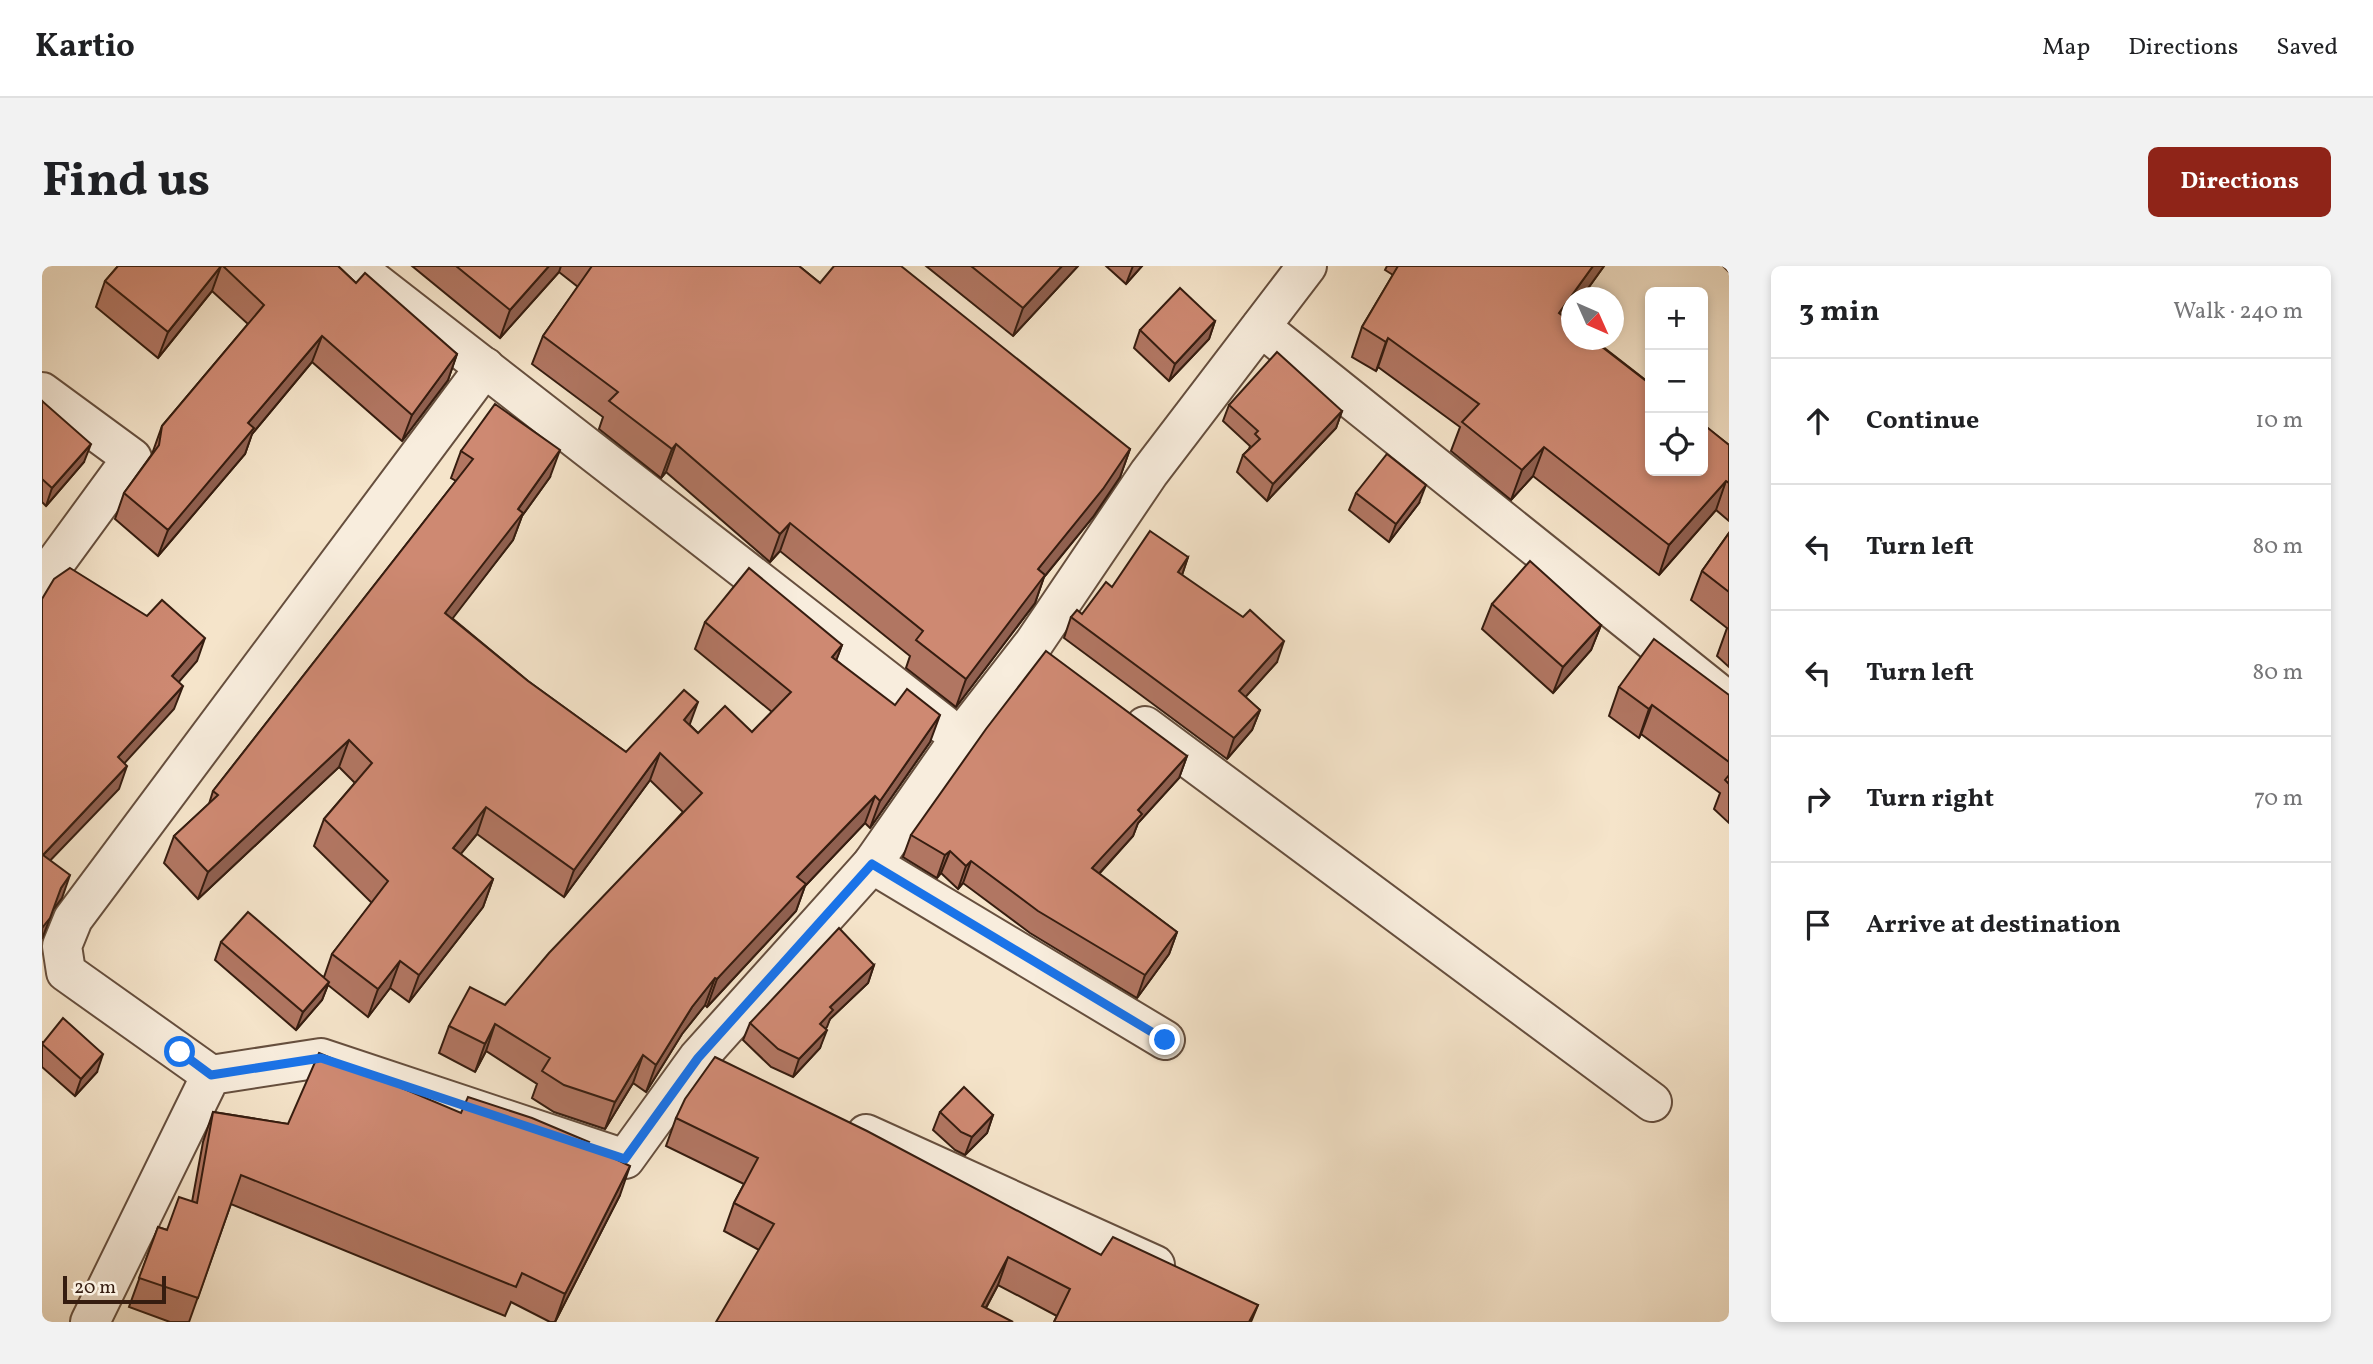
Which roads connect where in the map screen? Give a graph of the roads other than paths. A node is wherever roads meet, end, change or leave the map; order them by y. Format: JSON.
{"nodes":[{"id":1,"x":354,"y":266,"type":"edge"},
{"id":2,"x":1307,"y":266,"type":"edge"},
{"id":3,"x":1261,"y":327,"type":"junction"},
{"id":4,"x":485,"y":367,"type":"junction"},
{"id":5,"x":42,"y":392,"type":"edge"},
{"id":6,"x":1117,"y":447,"type":"edge"},
{"id":7,"x":1149,"y":473,"type":"junction"},
{"id":8,"x":42,"y":581,"type":"edge"},
{"id":9,"x":1113,"y":702,"type":"edge"},
{"id":10,"x":1729,"y":702,"type":"edge"},
{"id":11,"x":960,"y":738,"type":"junction"},
{"id":12,"x":872,"y":864,"type":"junction"},
{"id":13,"x":1165,"y":1040,"type":"dead end"},
{"id":14,"x":698,"y":1058,"type":"junction"},
{"id":15,"x":211,"y":1075,"type":"junction"},
{"id":16,"x":736,"y":1075,"type":"edge"},
{"id":17,"x":1652,"y":1102,"type":"dead end"},
{"id":18,"x":836,"y":1120,"type":"edge"},
{"id":19,"x":1187,"y":1279,"type":"edge"},
{"id":20,"x":90,"y":1322,"type":"edge"}],
"edges":[{"from":1,"to":4,"type":"street"},
{"from":2,"to":3,"type":"street"},
{"from":3,"to":7,"type":"street"},
{"from":3,"to":10,"type":"street"},
{"from":4,"to":11,"type":"street"},
{"from":4,"to":15,"type":"street"},
{"from":5,"to":8,"type":"street"},
{"from":6,"to":7,"type":"street"},
{"from":7,"to":11,"type":"street"},
{"from":9,"to":17,"type":"street"},
{"from":11,"to":12,"type":"street"},
{"from":12,"to":13,"type":"street"},
{"from":12,"to":14,"type":"street"},
{"from":14,"to":15,"type":"street"},
{"from":14,"to":16,"type":"street"},
{"from":15,"to":20,"type":"street"},
{"from":18,"to":19,"type":"street"}]}
